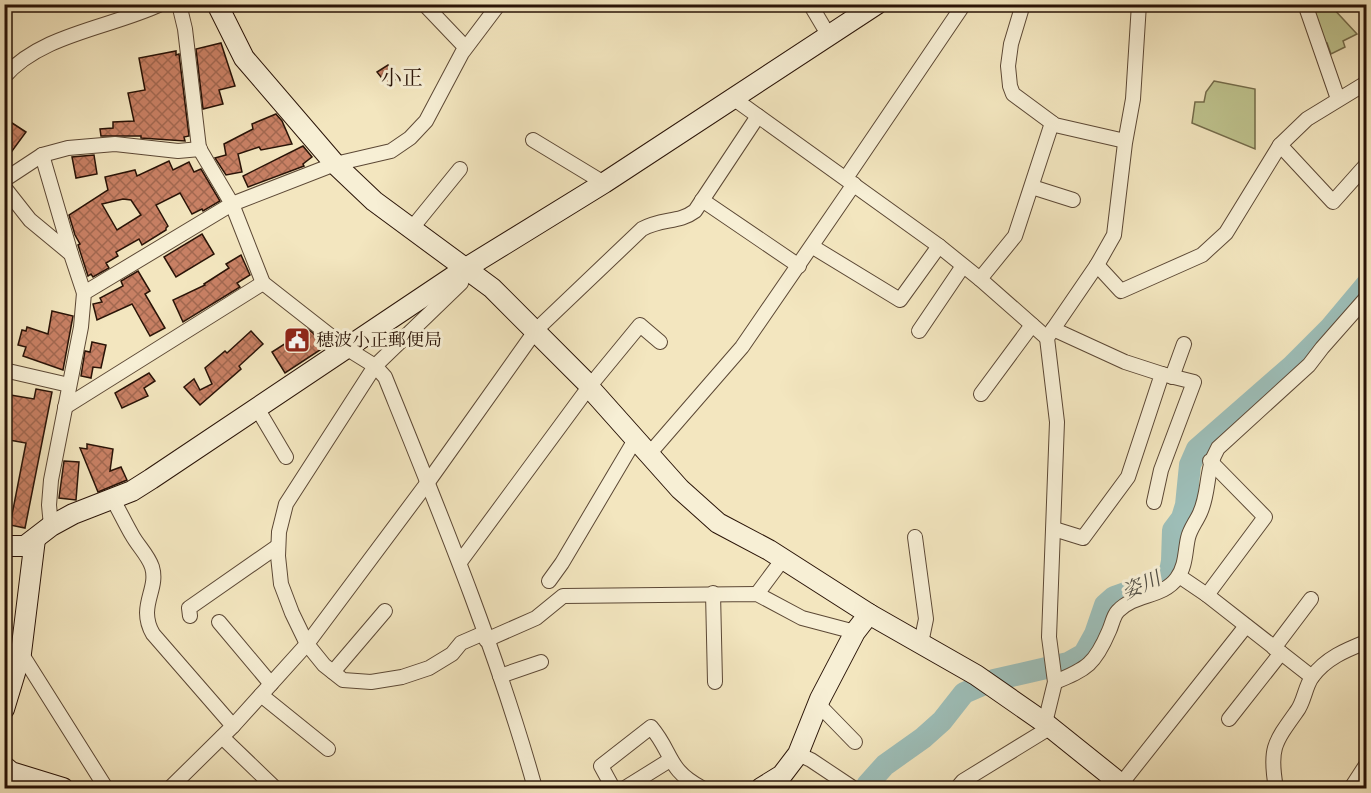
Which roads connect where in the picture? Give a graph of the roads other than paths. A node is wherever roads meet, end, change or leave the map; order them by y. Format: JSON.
{"nodes":[{"id":1,"x":161,"y":4,"type":"edge"},
{"id":2,"x":179,"y":4,"type":"edge"},
{"id":3,"x":218,"y":4,"type":"edge"},
{"id":4,"x":424,"y":4,"type":"edge"},
{"id":5,"x":810,"y":4,"type":"edge"},
{"id":6,"x":877,"y":4,"type":"edge"},
{"id":7,"x":964,"y":4,"type":"edge"},
{"id":8,"x":1023,"y":4,"type":"edge"},
{"id":9,"x":1139,"y":4,"type":"edge"},
{"id":10,"x":1305,"y":4,"type":"edge"},
{"id":11,"x":496,"y":6,"type":"edge"},
{"id":12,"x":829,"y":36,"type":"junction"},
{"id":13,"x":465,"y":48,"type":"junction"},
{"id":14,"x":4,"y":77,"type":"edge"},
{"id":15,"x":1366,"y":83,"type":"edge"},
{"id":16,"x":733,"y":98,"type":"junction"},
{"id":17,"x":1338,"y":99,"type":"junction"},
{"id":18,"x":758,"y":116,"type":"junction"},
{"id":19,"x":1052,"y":123,"type":"junction"},
{"id":20,"x":533,"y":140,"type":"dead end"},
{"id":21,"x":1125,"y":141,"type":"junction"},
{"id":22,"x":1280,"y":145,"type":"junction"},
{"id":23,"x":200,"y":149,"type":"junction"},
{"id":24,"x":42,"y":155,"type":"junction"},
{"id":25,"x":335,"y":164,"type":"junction"},
{"id":26,"x":1366,"y":165,"type":"edge"},
{"id":27,"x":459,"y":169,"type":"dead end"},
{"id":28,"x":4,"y":180,"type":"edge"},
{"id":29,"x":850,"y":181,"type":"junction"},
{"id":30,"x":604,"y":183,"type":"junction"},
{"id":31,"x":4,"y":187,"type":"edge"},
{"id":32,"x":1032,"y":187,"type":"junction"},
{"id":33,"x":702,"y":200,"type":"junction"},
{"id":34,"x":1073,"y":200,"type":"dead end"},
{"id":35,"x":232,"y":204,"type":"junction"},
{"id":36,"x":412,"y":228,"type":"junction"},
{"id":37,"x":939,"y":246,"type":"junction"},
{"id":38,"x":813,"y":247,"type":"junction"},
{"id":39,"x":71,"y":254,"type":"junction"},
{"id":40,"x":1097,"y":265,"type":"junction"},
{"id":41,"x":799,"y":266,"type":"junction"},
{"id":42,"x":963,"y":266,"type":"junction"},
{"id":43,"x":466,"y":268,"type":"junction"},
{"id":44,"x":980,"y":279,"type":"junction"},
{"id":45,"x":263,"y":283,"type":"junction"},
{"id":46,"x":84,"y":293,"type":"junction"},
{"id":47,"x":1366,"y":298,"type":"edge"},
{"id":48,"x":1032,"y":325,"type":"junction"},
{"id":49,"x":536,"y":330,"type":"junction"},
{"id":50,"x":919,"y":331,"type":"dead end"},
{"id":51,"x":1050,"y":333,"type":"junction"},
{"id":52,"x":660,"y":342,"type":"dead end"},
{"id":53,"x":1184,"y":344,"type":"dead end"},
{"id":54,"x":346,"y":348,"type":"junction"},
{"id":55,"x":375,"y":366,"type":"junction"},
{"id":56,"x":4,"y":370,"type":"edge"},
{"id":57,"x":1167,"y":376,"type":"junction"},
{"id":58,"x":69,"y":385,"type":"junction"},
{"id":59,"x":589,"y":387,"type":"junction"},
{"id":60,"x":981,"y":394,"type":"dead end"},
{"id":61,"x":65,"y":407,"type":"junction"},
{"id":62,"x":257,"y":408,"type":"junction"},
{"id":63,"x":636,"y":438,"type":"junction"},
{"id":64,"x":650,"y":453,"type":"junction"},
{"id":65,"x":286,"y":458,"type":"dead end"},
{"id":66,"x":1210,"y":460,"type":"junction"},
{"id":67,"x":428,"y":482,"type":"junction"},
{"id":68,"x":112,"y":498,"type":"junction"},
{"id":69,"x":1154,"y":502,"type":"dead end"},
{"id":70,"x":51,"y":526,"type":"junction"},
{"id":71,"x":1054,"y":529,"type":"junction"},
{"id":72,"x":915,"y":537,"type":"dead end"},
{"id":73,"x":35,"y":539,"type":"junction"},
{"id":74,"x":4,"y":546,"type":"edge"},
{"id":75,"x":278,"y":546,"type":"junction"},
{"id":76,"x":783,"y":559,"type":"junction"},
{"id":77,"x":460,"y":562,"type":"junction"},
{"id":78,"x":1179,"y":576,"type":"junction"},
{"id":79,"x":549,"y":581,"type":"dead end"},
{"id":80,"x":713,"y":593,"type":"junction"},
{"id":81,"x":757,"y":594,"type":"junction"},
{"id":82,"x":1207,"y":595,"type":"junction"},
{"id":83,"x":1311,"y":599,"type":"dead end"},
{"id":84,"x":385,"y":611,"type":"dead end"},
{"id":85,"x":869,"y":614,"type":"junction"},
{"id":86,"x":190,"y":616,"type":"dead end"},
{"id":87,"x":219,"y":622,"type":"dead end"},
{"id":88,"x":1246,"y":626,"type":"junction"},
{"id":89,"x":855,"y":632,"type":"junction"},
{"id":90,"x":485,"y":636,"type":"junction"},
{"id":91,"x":1366,"y":642,"type":"edge"},
{"id":92,"x":307,"y":644,"type":"junction"},
{"id":93,"x":921,"y":644,"type":"junction"},
{"id":94,"x":1277,"y":650,"type":"junction"},
{"id":95,"x":21,"y":653,"type":"junction"},
{"id":96,"x":541,"y":662,"type":"dead end"},
{"id":97,"x":333,"y":672,"type":"junction"},
{"id":98,"x":500,"y":676,"type":"junction"},
{"id":99,"x":1312,"y":678,"type":"junction"},
{"id":100,"x":715,"y":682,"type":"dead end"},
{"id":101,"x":1055,"y":682,"type":"junction"},
{"id":102,"x":272,"y":684,"type":"junction"},
{"id":103,"x":261,"y":695,"type":"junction"},
{"id":104,"x":818,"y":704,"type":"junction"},
{"id":105,"x":4,"y":709,"type":"edge"},
{"id":106,"x":1229,"y":719,"type":"dead end"},
{"id":107,"x":1048,"y":725,"type":"junction"},
{"id":108,"x":233,"y":726,"type":"junction"},
{"id":109,"x":222,"y":737,"type":"junction"},
{"id":110,"x":855,"y":742,"type":"dead end"},
{"id":111,"x":328,"y":749,"type":"dead end"},
{"id":112,"x":798,"y":754,"type":"junction"},
{"id":113,"x":670,"y":760,"type":"junction"},
{"id":114,"x":1366,"y":765,"type":"edge"},
{"id":115,"x":4,"y":766,"type":"edge"},
{"id":116,"x":694,"y":787,"type":"edge"},
{"id":117,"x":1121,"y":787,"type":"edge"},
{"id":118,"x":63,"y":789,"type":"edge"},
{"id":119,"x":106,"y":789,"type":"edge"},
{"id":120,"x":170,"y":789,"type":"edge"},
{"id":121,"x":275,"y":789,"type":"edge"},
{"id":122,"x":535,"y":789,"type":"edge"},
{"id":123,"x":613,"y":789,"type":"edge"},
{"id":124,"x":625,"y":789,"type":"edge"},
{"id":125,"x":761,"y":789,"type":"edge"},
{"id":126,"x":852,"y":789,"type":"edge"},
{"id":127,"x":957,"y":789,"type":"edge"},
{"id":128,"x":1276,"y":789,"type":"edge"},
{"id":129,"x":1351,"y":789,"type":"edge"}],
"edges":[{"from":1,"to":14,"type":"street"},
{"from":2,"to":23,"type":"street"},
{"from":3,"to":25,"type":"street"},
{"from":4,"to":13,"type":"street"},
{"from":5,"to":12,"type":"street"},
{"from":6,"to":12,"type":"street"},
{"from":7,"to":29,"type":"street"},
{"from":8,"to":19,"type":"street"},
{"from":9,"to":21,"type":"street"},
{"from":10,"to":17,"type":"street"},
{"from":11,"to":13,"type":"street"},
{"from":12,"to":16,"type":"street"},
{"from":13,"to":25,"type":"street"},
{"from":15,"to":17,"type":"street"},
{"from":16,"to":18,"type":"street"},
{"from":16,"to":30,"type":"street"},
{"from":17,"to":22,"type":"street"},
{"from":18,"to":29,"type":"street"},
{"from":18,"to":33,"type":"street"},
{"from":19,"to":21,"type":"street"},
{"from":19,"to":32,"type":"street"},
{"from":20,"to":30,"type":"street"},
{"from":21,"to":40,"type":"street"},
{"from":22,"to":26,"type":"street"},
{"from":22,"to":40,"type":"street"},
{"from":23,"to":24,"type":"street"},
{"from":23,"to":35,"type":"street"},
{"from":24,"to":28,"type":"street"},
{"from":24,"to":39,"type":"street"},
{"from":25,"to":35,"type":"street"},
{"from":25,"to":36,"type":"street"},
{"from":27,"to":36,"type":"street"},
{"from":29,"to":37,"type":"street"},
{"from":29,"to":38,"type":"street"},
{"from":30,"to":43,"type":"street"},
{"from":31,"to":39,"type":"street"},
{"from":32,"to":34,"type":"street"},
{"from":32,"to":44,"type":"street"},
{"from":33,"to":41,"type":"street"},
{"from":33,"to":49,"type":"street"},
{"from":35,"to":45,"type":"street"},
{"from":35,"to":46,"type":"street"},
{"from":36,"to":43,"type":"street"},
{"from":37,"to":38,"type":"street"},
{"from":37,"to":42,"type":"street"},
{"from":38,"to":41,"type":"street"},
{"from":39,"to":46,"type":"street"},
{"from":40,"to":51,"type":"street"},
{"from":41,"to":64,"type":"street"},
{"from":42,"to":44,"type":"street"},
{"from":42,"to":50,"type":"street"},
{"from":43,"to":49,"type":"street"},
{"from":43,"to":54,"type":"street"},
{"from":43,"to":55,"type":"street"},
{"from":44,"to":48,"type":"street"},
{"from":45,"to":54,"type":"street"},
{"from":45,"to":61,"type":"street"},
{"from":46,"to":58,"type":"street"},
{"from":47,"to":66,"type":"street"},
{"from":48,"to":51,"type":"street"},
{"from":48,"to":60,"type":"street"},
{"from":49,"to":59,"type":"street"},
{"from":49,"to":67,"type":"street"},
{"from":51,"to":57,"type":"street"},
{"from":51,"to":71,"type":"street"},
{"from":52,"to":59,"type":"street"},
{"from":53,"to":57,"type":"street"},
{"from":54,"to":55,"type":"street"},
{"from":54,"to":62,"type":"street"},
{"from":55,"to":67,"type":"street"},
{"from":55,"to":75,"type":"street"},
{"from":56,"to":58,"type":"street"},
{"from":57,"to":69,"type":"street"},
{"from":57,"to":71,"type":"street"},
{"from":58,"to":61,"type":"street"},
{"from":59,"to":63,"type":"street"},
{"from":59,"to":77,"type":"street"},
{"from":61,"to":70,"type":"street"},
{"from":62,"to":65,"type":"street"},
{"from":62,"to":68,"type":"street"},
{"from":63,"to":64,"type":"street"},
{"from":63,"to":79,"type":"street"},
{"from":64,"to":76,"type":"street"},
{"from":66,"to":78,"type":"street"},
{"from":66,"to":82,"type":"street"},
{"from":67,"to":77,"type":"street"},
{"from":67,"to":92,"type":"street"},
{"from":68,"to":70,"type":"street"},
{"from":68,"to":108,"type":"street"},
{"from":70,"to":73,"type":"street"},
{"from":71,"to":101,"type":"street"},
{"from":72,"to":93,"type":"street"},
{"from":73,"to":74,"type":"street"},
{"from":73,"to":95,"type":"street"},
{"from":75,"to":86,"type":"street"},
{"from":75,"to":92,"type":"street"},
{"from":76,"to":81,"type":"street"},
{"from":76,"to":85,"type":"street"},
{"from":77,"to":90,"type":"street"},
{"from":78,"to":82,"type":"street"},
{"from":78,"to":101,"type":"street"},
{"from":80,"to":81,"type":"street"},
{"from":80,"to":90,"type":"street"},
{"from":80,"to":100,"type":"street"},
{"from":81,"to":89,"type":"street"},
{"from":82,"to":88,"type":"street"},
{"from":83,"to":94,"type":"street"},
{"from":84,"to":97,"type":"street"},
{"from":85,"to":89,"type":"street"},
{"from":85,"to":93,"type":"street"},
{"from":87,"to":102,"type":"street"},
{"from":88,"to":94,"type":"street"},
{"from":88,"to":117,"type":"street"},
{"from":89,"to":104,"type":"street"},
{"from":90,"to":97,"type":"street"},
{"from":90,"to":98,"type":"street"},
{"from":91,"to":99,"type":"street"},
{"from":92,"to":97,"type":"street"},
{"from":92,"to":102,"type":"street"},
{"from":93,"to":107,"type":"street"},
{"from":94,"to":99,"type":"street"},
{"from":94,"to":106,"type":"street"},
{"from":95,"to":105,"type":"street"},
{"from":95,"to":119,"type":"street"},
{"from":96,"to":98,"type":"street"},
{"from":98,"to":122,"type":"street"},
{"from":99,"to":128,"type":"street"},
{"from":101,"to":107,"type":"street"},
{"from":102,"to":103,"type":"street"},
{"from":103,"to":108,"type":"street"},
{"from":103,"to":111,"type":"street"},
{"from":104,"to":110,"type":"street"},
{"from":104,"to":112,"type":"street"},
{"from":107,"to":117,"type":"street"},
{"from":107,"to":127,"type":"street"},
{"from":108,"to":109,"type":"street"},
{"from":109,"to":120,"type":"street"},
{"from":109,"to":121,"type":"street"},
{"from":112,"to":125,"type":"street"},
{"from":112,"to":126,"type":"street"},
{"from":113,"to":116,"type":"street"},
{"from":113,"to":123,"type":"street"},
{"from":113,"to":124,"type":"street"},
{"from":114,"to":129,"type":"street"},
{"from":115,"to":118,"type":"street"}]}
